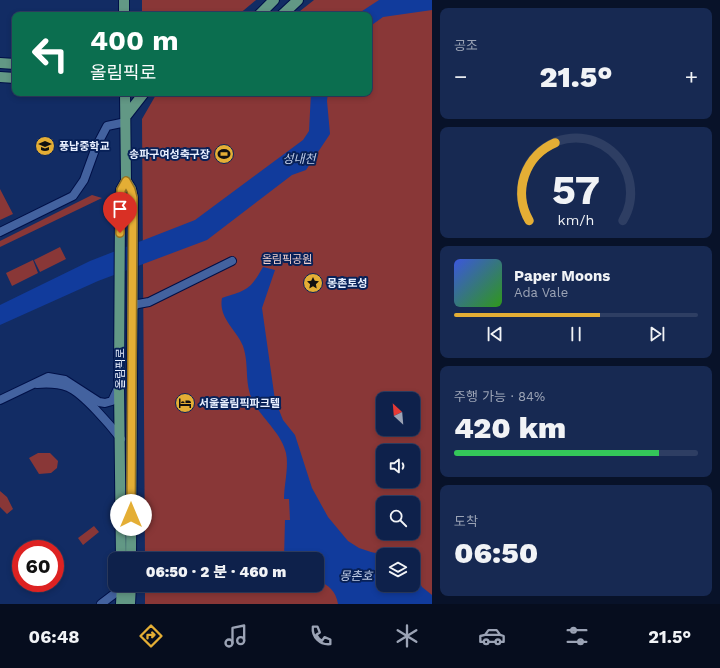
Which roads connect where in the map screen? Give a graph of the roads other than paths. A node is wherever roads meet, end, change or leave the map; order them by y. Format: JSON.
{"nodes":[{"id":1,"x":124,"y":0,"type":"edge"},
{"id":2,"x":274,"y":0,"type":"edge"},
{"id":3,"x":298,"y":0,"type":"edge"},
{"id":4,"x":124,"y":12,"type":"edge"},
{"id":5,"x":262,"y":12,"type":"edge"},
{"id":6,"x":285,"y":12,"type":"edge"},
{"id":7,"x":0,"y":64,"type":"edge"},
{"id":8,"x":12,"y":64,"type":"edge"},
{"id":9,"x":0,"y":78,"type":"edge"},
{"id":10,"x":12,"y":78,"type":"edge"},
{"id":11,"x":125,"y":96,"type":"edge"},
{"id":12,"x":142,"y":96,"type":"edge"},
{"id":13,"x":126,"y":119,"type":"junction"},
{"id":14,"x":126,"y":181,"type":"junction"},
{"id":15,"x":0,"y":232,"type":"edge"},
{"id":16,"x":232,"y":261,"type":"dead end"},
{"id":17,"x":132,"y":305,"type":"junction"},
{"id":18,"x":32,"y":384,"type":"junction"},
{"id":19,"x":119,"y":386,"type":"junction"},
{"id":20,"x":0,"y":400,"type":"edge"},
{"id":21,"x":121,"y":439,"type":"junction"},
{"id":22,"x":121,"y":552,"type":"edge"},
{"id":23,"x":131,"y":552,"type":"edge"},
{"id":24,"x":117,"y":592,"type":"edge"},
{"id":25,"x":124,"y":592,"type":"edge"},
{"id":26,"x":127,"y":592,"type":"edge"},
{"id":27,"x":101,"y":604,"type":"edge"},
{"id":28,"x":121,"y":604,"type":"edge"},
{"id":29,"x":130,"y":604,"type":"edge"}],
"edges":[{"from":1,"to":4,"type":"main road"},
{"from":2,"to":5,"type":"main road"},
{"from":3,"to":6,"type":"main road"},
{"from":7,"to":8,"type":"main road"},
{"from":9,"to":10,"type":"main road"},
{"from":11,"to":13,"type":"main road","name":"올림픽로"},
{"from":12,"to":13,"type":"main road"},
{"from":13,"to":14,"type":"main road","name":"올림픽로"},
{"from":13,"to":15,"type":"street"},
{"from":14,"to":17,"type":"main road","name":"올림픽로"},
{"from":14,"to":19,"type":"main road","name":"올림픽로"},
{"from":16,"to":17,"type":"street"},
{"from":17,"to":23,"type":"main road","name":"올림픽로"},
{"from":18,"to":19,"type":"street"},
{"from":18,"to":20,"type":"street"},
{"from":18,"to":21,"type":"street"},
{"from":19,"to":21,"type":"main road","name":"올림픽로"},
{"from":21,"to":22,"type":"main road","name":"올림픽로"},
{"from":24,"to":27,"type":"street"},
{"from":25,"to":28,"type":"main road"},
{"from":26,"to":29,"type":"main road"}]}
